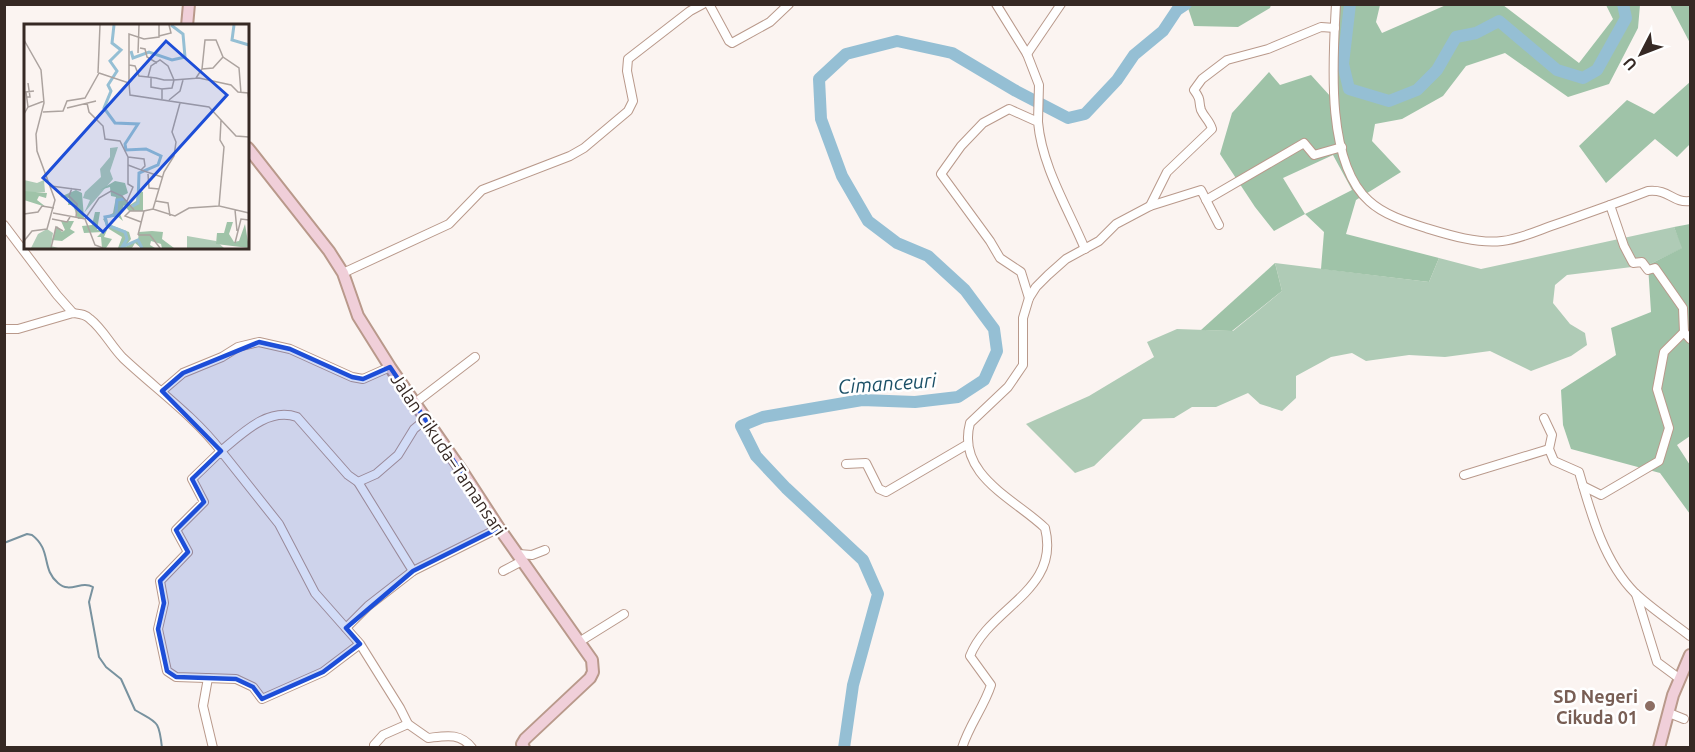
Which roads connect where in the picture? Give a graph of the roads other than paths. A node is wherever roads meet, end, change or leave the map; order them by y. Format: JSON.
{"nodes":[{"id":1,"x":189,"y":4,"type":"edge"},
{"id":2,"x":703,"y":4,"type":"edge"},
{"id":3,"x":709,"y":4,"type":"edge"},
{"id":4,"x":789,"y":4,"type":"edge"},
{"id":5,"x":996,"y":4,"type":"edge"},
{"id":6,"x":1061,"y":4,"type":"edge"},
{"id":7,"x":1336,"y":4,"type":"edge"},
{"id":8,"x":187,"y":24,"type":"edge"},
{"id":9,"x":1335,"y":28,"type":"junction"},
{"id":10,"x":1027,"y":54,"type":"junction"},
{"id":11,"x":1038,"y":121,"type":"dead end"},
{"id":12,"x":1341,"y":147,"type":"junction"},
{"id":13,"x":249,"y":149,"type":"edge"},
{"id":14,"x":1206,"y":200,"type":"junction"},
{"id":15,"x":1690,"y":201,"type":"edge"},
{"id":16,"x":1150,"y":206,"type":"junction"},
{"id":17,"x":1610,"y":206,"type":"junction"},
{"id":18,"x":4,"y":225,"type":"edge"},
{"id":19,"x":1219,"y":225,"type":"dead end"},
{"id":20,"x":1085,"y":249,"type":"junction"},
{"id":21,"x":343,"y":273,"type":"junction"},
{"id":22,"x":1029,"y":298,"type":"junction"},
{"id":23,"x":73,"y":313,"type":"junction"},
{"id":24,"x":4,"y":329,"type":"edge"},
{"id":25,"x":1684,"y":332,"type":"junction"},
{"id":26,"x":1690,"y":339,"type":"edge"},
{"id":27,"x":476,"y":357,"type":"dead end"},
{"id":28,"x":390,"y":367,"type":"junction"},
{"id":29,"x":162,"y":391,"type":"junction"},
{"id":30,"x":415,"y":403,"type":"junction"},
{"id":31,"x":1544,"y":418,"type":"dead end"},
{"id":32,"x":426,"y":419,"type":"junction"},
{"id":33,"x":968,"y":444,"type":"junction"},
{"id":34,"x":1549,"y":449,"type":"junction"},
{"id":35,"x":221,"y":450,"type":"junction"},
{"id":36,"x":846,"y":465,"type":"dead end"},
{"id":37,"x":1464,"y":475,"type":"dead end"},
{"id":38,"x":358,"y":482,"type":"junction"},
{"id":39,"x":1582,"y":486,"type":"junction"},
{"id":40,"x":499,"y":528,"type":"junction"},
{"id":41,"x":545,"y":550,"type":"dead end"},
{"id":42,"x":520,"y":557,"type":"junction"},
{"id":43,"x":413,"y":571,"type":"junction"},
{"id":44,"x":503,"y":571,"type":"dead end"},
{"id":45,"x":1636,"y":593,"type":"junction"},
{"id":46,"x":624,"y":614,"type":"dead end"},
{"id":47,"x":346,"y":628,"type":"junction"},
{"id":48,"x":1690,"y":636,"type":"edge"},
{"id":49,"x":579,"y":642,"type":"junction"},
{"id":50,"x":360,"y":644,"type":"junction"},
{"id":51,"x":1690,"y":656,"type":"edge"},
{"id":52,"x":208,"y":678,"type":"junction"},
{"id":53,"x":1680,"y":679,"type":"junction"},
{"id":54,"x":1669,"y":713,"type":"junction"},
{"id":55,"x":1684,"y":718,"type":"dead end"},
{"id":56,"x":408,"y":724,"type":"junction"},
{"id":57,"x":521,"y":746,"type":"edge"},
{"id":58,"x":213,"y":747,"type":"edge"},
{"id":59,"x":375,"y":747,"type":"edge"},
{"id":60,"x":472,"y":747,"type":"edge"},
{"id":61,"x":962,"y":747,"type":"edge"},
{"id":62,"x":1659,"y":747,"type":"edge"}],
"edges":[{"from":1,"to":8,"type":"street"},
{"from":2,"to":21,"type":"street"},
{"from":3,"to":4,"type":"street"},
{"from":5,"to":10,"type":"street"},
{"from":6,"to":10,"type":"street"},
{"from":7,"to":9,"type":"street"},
{"from":9,"to":12,"type":"street"},
{"from":9,"to":16,"type":"street"},
{"from":10,"to":11,"type":"street"},
{"from":12,"to":14,"type":"street"},
{"from":12,"to":17,"type":"street"},
{"from":13,"to":21,"type":"street","name":"Jalan Cikuda–Tamansari"},
{"from":14,"to":16,"type":"street"},
{"from":14,"to":19,"type":"street"},
{"from":15,"to":17,"type":"street"},
{"from":16,"to":20,"type":"street"},
{"from":17,"to":25,"type":"street"},
{"from":18,"to":23,"type":"street"},
{"from":20,"to":22,"type":"street"},
{"from":20,"to":22,"type":"street"},
{"from":21,"to":28,"type":"street","name":"Jalan Cikuda–Tamansari"},
{"from":22,"to":33,"type":"street"},
{"from":23,"to":24,"type":"street"},
{"from":23,"to":29,"type":"street"},
{"from":25,"to":26,"type":"street"},
{"from":25,"to":39,"type":"street"},
{"from":27,"to":30,"type":"street"},
{"from":28,"to":29,"type":"street"},
{"from":28,"to":30,"type":"street","name":"Jalan Cikuda–Tamansari"},
{"from":29,"to":35,"type":"street"},
{"from":30,"to":32,"type":"street","name":"Jalan Cikuda–Tamansari"},
{"from":31,"to":34,"type":"street"},
{"from":32,"to":38,"type":"street"},
{"from":32,"to":40,"type":"street","name":"Jalan Cikuda–Tamansari"},
{"from":33,"to":36,"type":"street"},
{"from":33,"to":61,"type":"street"},
{"from":34,"to":37,"type":"street"},
{"from":34,"to":39,"type":"street"},
{"from":35,"to":38,"type":"street"},
{"from":35,"to":47,"type":"street"},
{"from":35,"to":52,"type":"street"},
{"from":38,"to":43,"type":"street"},
{"from":39,"to":45,"type":"street"},
{"from":40,"to":42,"type":"street","name":"Jalan Cikuda–Tamansari"},
{"from":40,"to":43,"type":"street"},
{"from":41,"to":42,"type":"street"},
{"from":42,"to":44,"type":"street"},
{"from":42,"to":49,"type":"street","name":"Jalan Cikuda–Tamansari"},
{"from":43,"to":47,"type":"street"},
{"from":45,"to":48,"type":"street"},
{"from":45,"to":53,"type":"street"},
{"from":46,"to":49,"type":"street"},
{"from":47,"to":50,"type":"street"},
{"from":49,"to":57,"type":"street","name":"Jalan Cikuda–Tamansari"},
{"from":50,"to":52,"type":"street"},
{"from":50,"to":56,"type":"street"},
{"from":51,"to":53,"type":"street"},
{"from":52,"to":58,"type":"street"},
{"from":53,"to":54,"type":"street"},
{"from":54,"to":55,"type":"street"},
{"from":54,"to":62,"type":"street"},
{"from":56,"to":59,"type":"street"},
{"from":56,"to":60,"type":"street"}]}
